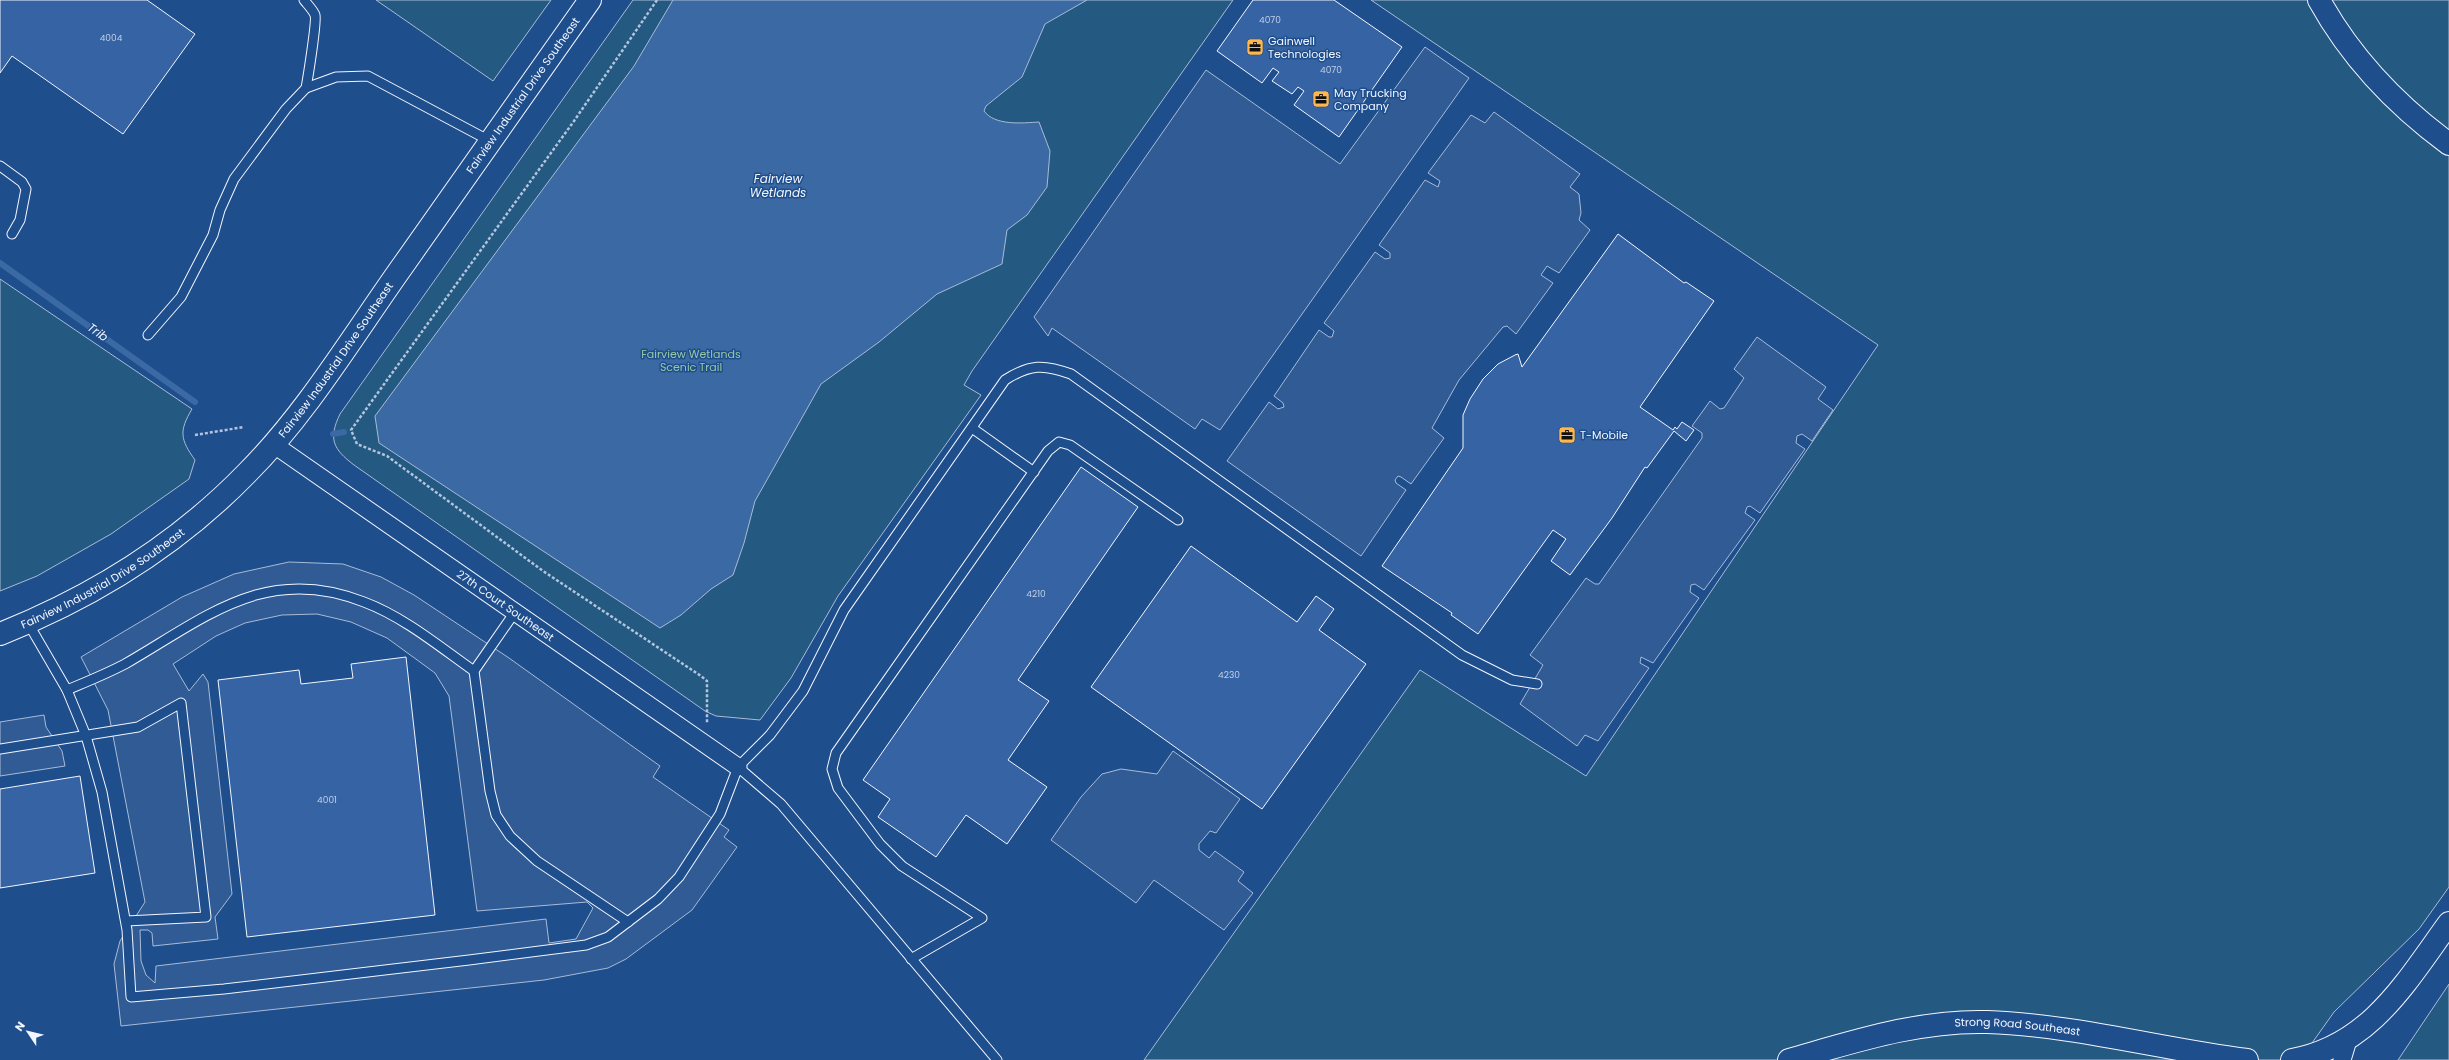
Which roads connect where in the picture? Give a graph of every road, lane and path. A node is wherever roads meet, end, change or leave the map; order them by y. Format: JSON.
{"nodes":[{"id":1,"x":304,"y":0,"type":"edge"},
{"id":2,"x":590,"y":0,"type":"edge"},
{"id":3,"x":656,"y":0,"type":"edge"},
{"id":4,"x":2319,"y":0,"type":"edge"},
{"id":5,"x":306,"y":88,"type":"junction"},
{"id":6,"x":490,"y":141,"type":"junction"},
{"id":7,"x":2449,"y":144,"type":"edge"},
{"id":8,"x":0,"y":166,"type":"edge"},
{"id":9,"x":12,"y":234,"type":"dead end"},
{"id":10,"x":148,"y":335,"type":"dead end"},
{"id":11,"x":244,"y":427,"type":"dead end"},
{"id":12,"x":972,"y":428,"type":"junction"},
{"id":13,"x":194,"y":435,"type":"dead end"},
{"id":14,"x":273,"y":444,"type":"junction"},
{"id":15,"x":1034,"y":472,"type":"junction"},
{"id":16,"x":1178,"y":520,"type":"dead end"},
{"id":17,"x":515,"y":612,"type":"junction"},
{"id":18,"x":28,"y":623,"type":"junction"},
{"id":19,"x":0,"y":634,"type":"edge"},
{"id":20,"x":474,"y":671,"type":"junction"},
{"id":21,"x":1537,"y":684,"type":"dead end"},
{"id":22,"x":67,"y":690,"type":"junction"},
{"id":23,"x":86,"y":736,"type":"junction"},
{"id":24,"x":707,"y":745,"type":"junction"},
{"id":25,"x":0,"y":749,"type":"edge"},
{"id":26,"x":738,"y":767,"type":"junction"},
{"id":27,"x":126,"y":921,"type":"junction"},
{"id":28,"x":628,"y":922,"type":"junction"},
{"id":29,"x":2449,"y":923,"type":"edge"},
{"id":30,"x":911,"y":959,"type":"junction"},
{"id":31,"x":2345,"y":1050,"type":"edge"},
{"id":32,"x":997,"y":1060,"type":"edge"},
{"id":33,"x":1789,"y":1060,"type":"edge"},
{"id":34,"x":2247,"y":1060,"type":"edge"},
{"id":35,"x":2292,"y":1060,"type":"edge"}],
"edges":[{"from":1,"to":5,"type":"lane"},
{"from":2,"to":6,"type":"main road","name":"Fairview Industrial Drive Southeast"},
{"from":3,"to":24,"type":"path"},
{"from":4,"to":7,"type":"main road"},
{"from":5,"to":6,"type":"lane"},
{"from":5,"to":10,"type":"lane"},
{"from":6,"to":14,"type":"main road","name":"Fairview Industrial Drive Southeast"},
{"from":8,"to":9,"type":"lane"},
{"from":11,"to":13,"type":"path"},
{"from":12,"to":15,"type":"lane"},
{"from":12,"to":21,"type":"lane"},
{"from":12,"to":26,"type":"lane"},
{"from":14,"to":17,"type":"street","name":"27th Court Southeast"},
{"from":14,"to":18,"type":"main road","name":"Fairview Industrial Drive Southeast"},
{"from":15,"to":16,"type":"lane"},
{"from":15,"to":30,"type":"lane"},
{"from":17,"to":20,"type":"lane"},
{"from":17,"to":24,"type":"street","name":"27th Court Southeast"},
{"from":18,"to":19,"type":"main road","name":"Fairview Industrial Drive Southeast"},
{"from":18,"to":22,"type":"lane"},
{"from":20,"to":22,"type":"lane"},
{"from":20,"to":28,"type":"lane"},
{"from":22,"to":23,"type":"lane"},
{"from":23,"to":25,"type":"lane"},
{"from":23,"to":27,"type":"lane"},
{"from":23,"to":27,"type":"lane"},
{"from":24,"to":26,"type":"street","name":"27th Court Southeast"},
{"from":26,"to":28,"type":"lane"},
{"from":26,"to":30,"type":"lane"},
{"from":27,"to":28,"type":"lane"},
{"from":29,"to":31,"type":"main road"},
{"from":30,"to":32,"type":"lane"},
{"from":31,"to":35,"type":"main road"},
{"from":33,"to":34,"type":"main road","name":"Strong Road Southeast"}]}
